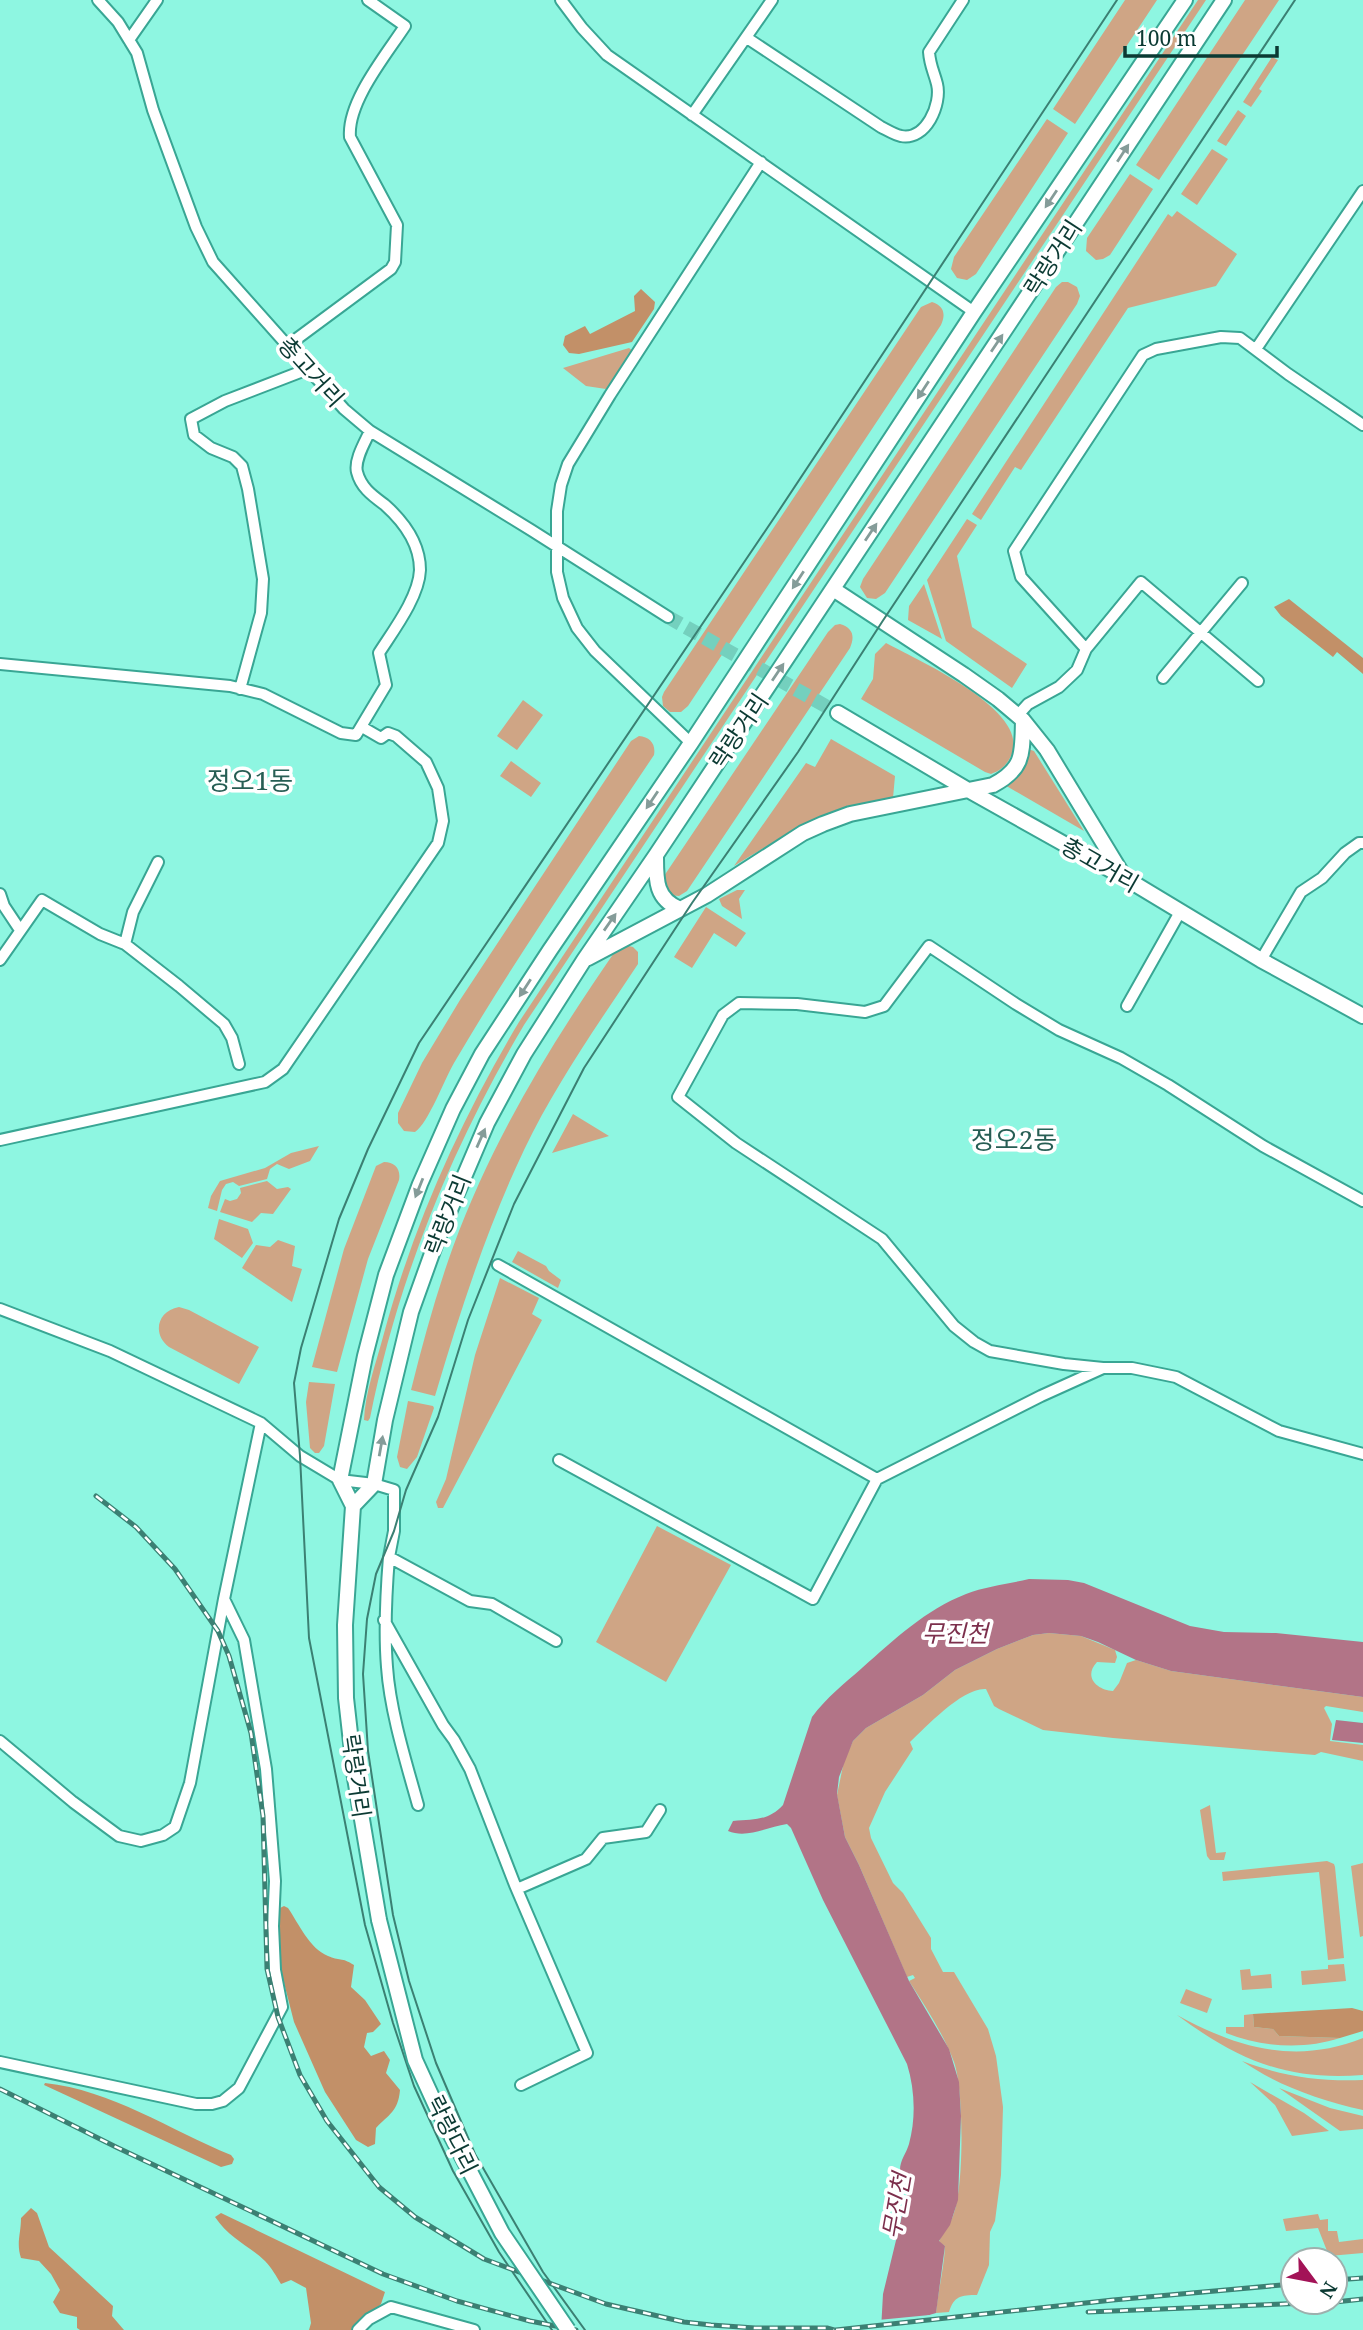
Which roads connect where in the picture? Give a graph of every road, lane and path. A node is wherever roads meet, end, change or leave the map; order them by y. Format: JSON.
{"nodes":[{"id":1,"x":98,"y":0,"type":"edge"},
{"id":2,"x":157,"y":0,"type":"edge"},
{"id":3,"x":368,"y":0,"type":"edge"},
{"id":4,"x":561,"y":0,"type":"edge"},
{"id":5,"x":772,"y":0,"type":"edge"},
{"id":6,"x":963,"y":0,"type":"edge"},
{"id":7,"x":1185,"y":0,"type":"edge"},
{"id":8,"x":1224,"y":0,"type":"edge"},
{"id":9,"x":747,"y":38,"type":"junction"},
{"id":10,"x":129,"y":40,"type":"junction"},
{"id":11,"x":692,"y":115,"type":"junction"},
{"id":12,"x":761,"y":162,"type":"junction"},
{"id":13,"x":1363,"y":191,"type":"edge"},
{"id":14,"x":974,"y":312,"type":"junction"},
{"id":15,"x":288,"y":346,"type":"junction"},
{"id":16,"x":1256,"y":349,"type":"junction"},
{"id":17,"x":307,"y":369,"type":"junction"},
{"id":18,"x":1363,"y":425,"type":"edge"},
{"id":19,"x":370,"y":431,"type":"junction"},
{"id":20,"x":558,"y":547,"type":"junction"},
{"id":21,"x":1242,"y":583,"type":"dead end"},
{"id":22,"x":833,"y":589,"type":"junction"},
{"id":23,"x":668,"y":617,"type":"tunnel mouth"},
{"id":24,"x":1201,"y":633,"type":"junction"},
{"id":25,"x":1086,"y":649,"type":"junction"},
{"id":26,"x":0,"y":664,"type":"edge"},
{"id":27,"x":1163,"y":678,"type":"dead end"},
{"id":28,"x":1258,"y":681,"type":"dead end"},
{"id":29,"x":240,"y":689,"type":"junction"},
{"id":30,"x":838,"y":713,"type":"tunnel mouth"},
{"id":31,"x":1020,"y":718,"type":"junction"},
{"id":32,"x":362,"y":727,"type":"junction"},
{"id":33,"x":691,"y":743,"type":"junction"},
{"id":34,"x":968,"y":790,"type":"junction"},
{"id":35,"x":1363,"y":843,"type":"edge"},
{"id":36,"x":656,"y":855,"type":"junction"},
{"id":37,"x":158,"y":862,"type":"dead end"},
{"id":38,"x":1125,"y":878,"type":"junction"},
{"id":39,"x":0,"y":894,"type":"edge"},
{"id":40,"x":680,"y":909,"type":"junction"},
{"id":41,"x":1180,"y":912,"type":"junction"},
{"id":42,"x":20,"y":930,"type":"junction"},
{"id":43,"x":125,"y":944,"type":"junction"},
{"id":44,"x":0,"y":960,"type":"edge"},
{"id":45,"x":584,"y":960,"type":"junction"},
{"id":46,"x":1261,"y":960,"type":"junction"},
{"id":47,"x":1127,"y":1006,"type":"dead end"},
{"id":48,"x":1363,"y":1016,"type":"edge"},
{"id":49,"x":239,"y":1064,"type":"dead end"},
{"id":50,"x":0,"y":1140,"type":"edge"},
{"id":51,"x":1363,"y":1201,"type":"edge"},
{"id":52,"x":498,"y":1265,"type":"dead end"},
{"id":53,"x":0,"y":1309,"type":"edge"},
{"id":54,"x":1103,"y":1368,"type":"junction"},
{"id":55,"x":261,"y":1423,"type":"junction"},
{"id":56,"x":1363,"y":1454,"type":"edge"},
{"id":57,"x":559,"y":1460,"type":"dead end"},
{"id":58,"x":877,"y":1479,"type":"junction"},
{"id":59,"x":340,"y":1480,"type":"junction"},
{"id":60,"x":374,"y":1484,"type":"junction"},
{"id":61,"x":353,"y":1506,"type":"junction"},
{"id":62,"x":389,"y":1557,"type":"junction"},
{"id":63,"x":224,"y":1599,"type":"junction"},
{"id":64,"x":384,"y":1620,"type":"junction"},
{"id":65,"x":556,"y":1641,"type":"dead end"},
{"id":66,"x":0,"y":1741,"type":"edge"},
{"id":67,"x":418,"y":1805,"type":"dead end"},
{"id":68,"x":660,"y":1810,"type":"dead end"},
{"id":69,"x":517,"y":1889,"type":"junction"},
{"id":70,"x":379,"y":1920,"type":"joint"},
{"id":71,"x":0,"y":2062,"type":"edge"},
{"id":72,"x":521,"y":2085,"type":"dead end"},
{"id":73,"x":358,"y":2330,"type":"edge"},
{"id":74,"x":474,"y":2330,"type":"edge"},
{"id":75,"x":568,"y":2330,"type":"edge"}],
"edges":[{"from":1,"to":10,"type":"street","name":"총고거리"},
{"from":2,"to":10,"type":"street"},
{"from":3,"to":15,"type":"street"},
{"from":4,"to":11,"type":"street"},
{"from":5,"to":9,"type":"street"},
{"from":6,"to":9,"type":"street"},
{"from":7,"to":14,"type":"main road","name":"락랑거리","one_way":true},
{"from":22,"to":8,"type":"main road","name":"락랑거리","one_way":true},
{"from":9,"to":11,"type":"street"},
{"from":10,"to":15,"type":"street","name":"총고거리"},
{"from":11,"to":12,"type":"street"},
{"from":12,"to":14,"type":"street"},
{"from":12,"to":20,"type":"street"},
{"from":13,"to":16,"type":"street"},
{"from":14,"to":33,"type":"main road","name":"락랑거리","one_way":true},
{"from":15,"to":17,"type":"street","name":"총고거리"},
{"from":16,"to":18,"type":"street"},
{"from":16,"to":25,"type":"street"},
{"from":17,"to":19,"type":"street","name":"총고거리"},
{"from":17,"to":29,"type":"street"},
{"from":19,"to":20,"type":"street","name":"총고거리"},
{"from":19,"to":32,"type":"street"},
{"from":20,"to":23,"type":"street","name":"총고거리"},
{"from":20,"to":33,"type":"street"},
{"from":21,"to":24,"type":"street"},
{"from":22,"to":31,"type":"main road"},
{"from":36,"to":22,"type":"main road","name":"락랑거리","one_way":true},
{"from":24,"to":25,"type":"street"},
{"from":24,"to":27,"type":"street"},
{"from":24,"to":28,"type":"street"},
{"from":25,"to":31,"type":"street"},
{"from":26,"to":29,"type":"street"},
{"from":29,"to":32,"type":"street"},
{"from":30,"to":34,"type":"main road","name":"총고거리"},
{"from":31,"to":34,"type":"main road"},
{"from":31,"to":38,"type":"main road"},
{"from":32,"to":50,"type":"street"},
{"from":33,"to":59,"type":"main road","name":"락랑거리","one_way":true},
{"from":34,"to":38,"type":"main road","name":"총고거리"},
{"from":34,"to":40,"type":"main road"},
{"from":35,"to":46,"type":"street"},
{"from":36,"to":40,"type":"main road"},
{"from":45,"to":36,"type":"main road","name":"락랑거리","one_way":true},
{"from":37,"to":43,"type":"street"},
{"from":38,"to":41,"type":"main road","name":"총고거리"},
{"from":39,"to":42,"type":"street"},
{"from":40,"to":45,"type":"main road"},
{"from":41,"to":46,"type":"main road","name":"총고거리"},
{"from":41,"to":47,"type":"street"},
{"from":42,"to":43,"type":"street"},
{"from":42,"to":44,"type":"street"},
{"from":43,"to":49,"type":"street"},
{"from":60,"to":45,"type":"main road","name":"락랑거리","one_way":true},
{"from":46,"to":48,"type":"main road","name":"총고거리"},
{"from":51,"to":54,"type":"street"},
{"from":52,"to":58,"type":"street"},
{"from":53,"to":55,"type":"street"},
{"from":54,"to":56,"type":"street"},
{"from":54,"to":58,"type":"street"},
{"from":55,"to":59,"type":"street"},
{"from":55,"to":63,"type":"street"},
{"from":57,"to":58,"type":"street"},
{"from":59,"to":60,"type":"street"},
{"from":59,"to":61,"type":"main road"},
{"from":60,"to":61,"type":"main road"},
{"from":60,"to":62,"type":"street"},
{"from":61,"to":70,"type":"main road","name":"락랑거리"},
{"from":62,"to":64,"type":"street"},
{"from":62,"to":65,"type":"street"},
{"from":63,"to":66,"type":"street"},
{"from":63,"to":71,"type":"street"},
{"from":64,"to":67,"type":"street"},
{"from":64,"to":69,"type":"street"},
{"from":68,"to":69,"type":"street"},
{"from":69,"to":72,"type":"street"},
{"from":70,"to":75,"type":"main road","name":"락랑다리","bridge":true},
{"from":73,"to":74,"type":"street"}]}
